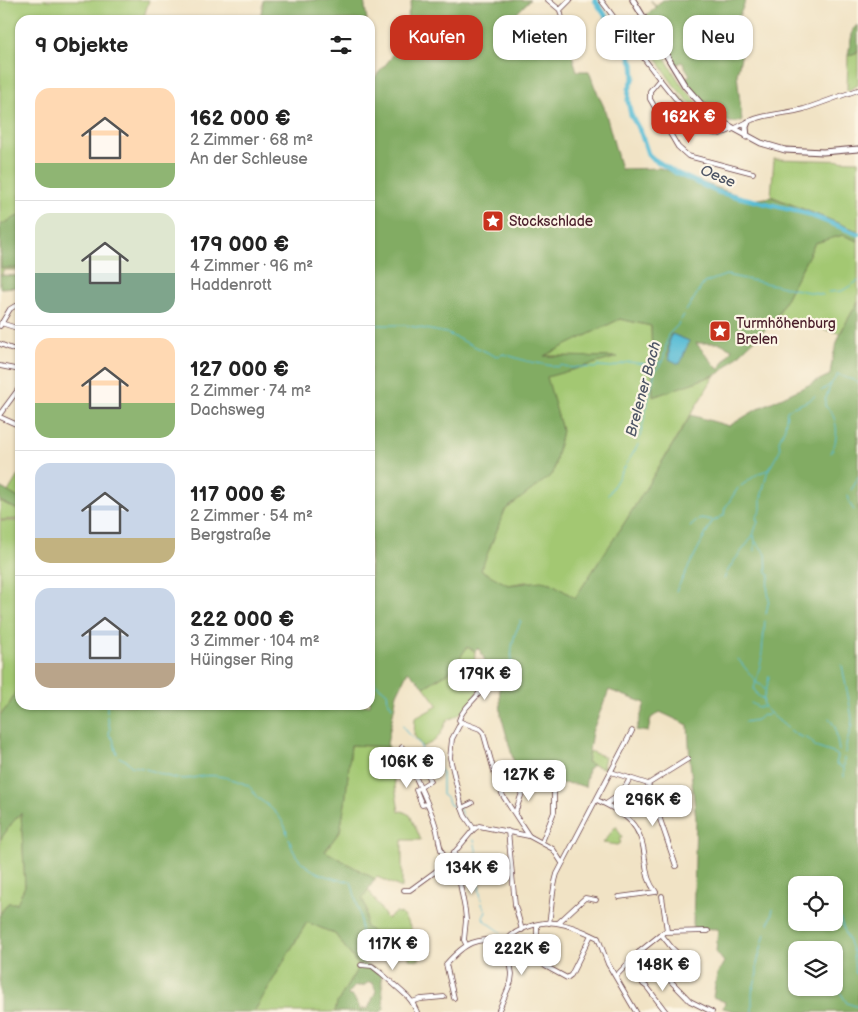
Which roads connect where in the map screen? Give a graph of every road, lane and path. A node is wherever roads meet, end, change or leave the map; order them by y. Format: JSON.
{"nodes":[{"id":1,"x":548,"y":0,"type":"edge"},
{"id":2,"x":570,"y":0,"type":"edge"},
{"id":3,"x":601,"y":0,"type":"edge"},
{"id":4,"x":633,"y":0,"type":"edge"},
{"id":5,"x":560,"y":10,"type":"junction"},
{"id":6,"x":561,"y":15,"type":"edge"},
{"id":7,"x":613,"y":15,"type":"edge"},
{"id":8,"x":646,"y":60,"type":"edge"},
{"id":9,"x":660,"y":80,"type":"junction"},
{"id":10,"x":858,"y":90,"type":"edge"},
{"id":11,"x":720,"y":120,"type":"junction"},
{"id":12,"x":748,"y":122,"type":"junction"},
{"id":13,"x":734,"y":129,"type":"junction"},
{"id":14,"x":720,"y":133,"type":"junction"},
{"id":15,"x":747,"y":137,"type":"junction"},
{"id":16,"x":858,"y":149,"type":"edge"},
{"id":17,"x":753,"y":173,"type":"dead end"},
{"id":18,"x":15,"y":307,"type":"edge"},
{"id":19,"x":1,"y":325,"type":"edge"},
{"id":20,"x":15,"y":328,"type":"edge"},
{"id":21,"x":0,"y":344,"type":"edge"},
{"id":22,"x":15,"y":350,"type":"edge"},
{"id":23,"x":0,"y":366,"type":"edge"},
{"id":24,"x":15,"y":369,"type":"edge"},
{"id":25,"x":15,"y":393,"type":"edge"},
{"id":26,"x":0,"y":415,"type":"edge"},
{"id":27,"x":15,"y":423,"type":"edge"},
{"id":28,"x":485,"y":681,"type":"dead end"},
{"id":29,"x":462,"y":722,"type":"junction"},
{"id":30,"x":632,"y":731,"type":"dead end"},
{"id":31,"x":402,"y":747,"type":"dead end"},
{"id":32,"x":420,"y":759,"type":"dead end"},
{"id":33,"x":688,"y":759,"type":"dead end"},
{"id":34,"x":611,"y":772,"type":"junction"},
{"id":35,"x":630,"y":778,"type":"junction"},
{"id":36,"x":554,"y":782,"type":"dead end"},
{"id":37,"x":525,"y":784,"type":"dead end"},
{"id":38,"x":648,"y":784,"type":"junction"},
{"id":39,"x":420,"y":787,"type":"junction"},
{"id":40,"x":597,"y":800,"type":"junction"},
{"id":41,"x":472,"y":803,"type":"dead end"},
{"id":42,"x":606,"y":804,"type":"junction"},
{"id":43,"x":462,"y":808,"type":"junction"},
{"id":44,"x":515,"y":813,"type":"junction"},
{"id":45,"x":474,"y":829,"type":"junction"},
{"id":46,"x":508,"y":831,"type":"junction"},
{"id":47,"x":529,"y":836,"type":"junction"},
{"id":48,"x":542,"y":842,"type":"junction"},
{"id":49,"x":454,"y":852,"type":"junction"},
{"id":50,"x":446,"y":861,"type":"junction"},
{"id":51,"x":562,"y":863,"type":"junction"},
{"id":52,"x":676,"y":866,"type":"dead end"},
{"id":53,"x":404,"y":890,"type":"dead end"},
{"id":54,"x":662,"y":896,"type":"dead end"},
{"id":55,"x":619,"y":897,"type":"dead end"},
{"id":56,"x":596,"y":900,"type":"dead end"},
{"id":57,"x":549,"y":923,"type":"junction"},
{"id":58,"x":558,"y":923,"type":"junction"},
{"id":59,"x":537,"y":925,"type":"junction"},
{"id":60,"x":522,"y":930,"type":"junction"},
{"id":61,"x":667,"y":931,"type":"junction"},
{"id":62,"x":708,"y":931,"type":"dead end"},
{"id":63,"x":591,"y":934,"type":"junction"},
{"id":64,"x":661,"y":934,"type":"junction"},
{"id":65,"x":508,"y":939,"type":"junction"},
{"id":66,"x":466,"y":944,"type":"junction"},
{"id":67,"x":639,"y":952,"type":"junction"},
{"id":68,"x":361,"y":965,"type":"dead end"},
{"id":69,"x":690,"y":965,"type":"dead end"},
{"id":70,"x":616,"y":976,"type":"junction"},
{"id":71,"x":643,"y":984,"type":"dead end"},
{"id":72,"x":444,"y":997,"type":"dead end"},
{"id":73,"x":454,"y":998,"type":"dead end"},
{"id":74,"x":412,"y":1002,"type":"junction"},
{"id":75,"x":698,"y":1006,"type":"junction"},
{"id":76,"x":416,"y":1012,"type":"edge"},
{"id":77,"x":498,"y":1012,"type":"edge"},
{"id":78,"x":635,"y":1012,"type":"edge"},
{"id":79,"x":666,"y":1012,"type":"edge"},
{"id":80,"x":694,"y":1012,"type":"edge"},
{"id":81,"x":712,"y":1012,"type":"edge"}],
"edges":[{"from":1,"to":5,"type":"street"},
{"from":2,"to":5,"type":"street"},
{"from":3,"to":7,"type":"street"},
{"from":4,"to":11,"type":"main road"},
{"from":5,"to":6,"type":"street"},
{"from":8,"to":9,"type":"street"},
{"from":9,"to":14,"type":"street"},
{"from":9,"to":17,"type":"street"},
{"from":10,"to":12,"type":"street"},
{"from":11,"to":13,"type":"main road"},
{"from":11,"to":14,"type":"main road"},
{"from":12,"to":13,"type":"street"},
{"from":12,"to":15,"type":"main road"},
{"from":13,"to":14,"type":"street"},
{"from":13,"to":15,"type":"main road"},
{"from":15,"to":16,"type":"main road"},
{"from":18,"to":19,"type":"street"},
{"from":19,"to":20,"type":"street"},
{"from":21,"to":22,"type":"street"},
{"from":23,"to":24,"type":"street"},
{"from":25,"to":26,"type":"street"},
{"from":26,"to":27,"type":"street"},
{"from":28,"to":29,"type":"street"},
{"from":29,"to":43,"type":"street"},
{"from":29,"to":44,"type":"street"},
{"from":30,"to":34,"type":"street"},
{"from":31,"to":39,"type":"street"},
{"from":32,"to":39,"type":"street"},
{"from":33,"to":38,"type":"street"},
{"from":34,"to":35,"type":"street"},
{"from":34,"to":40,"type":"street"},
{"from":35,"to":38,"type":"street"},
{"from":35,"to":42,"type":"street"},
{"from":36,"to":48,"type":"street"},
{"from":37,"to":44,"type":"street"},
{"from":38,"to":52,"type":"street"},
{"from":39,"to":50,"type":"street"},
{"from":40,"to":42,"type":"street"},
{"from":40,"to":51,"type":"street"},
{"from":41,"to":43,"type":"street"},
{"from":42,"to":55,"type":"street"},
{"from":43,"to":45,"type":"street"},
{"from":44,"to":47,"type":"street"},
{"from":45,"to":46,"type":"street"},
{"from":45,"to":49,"type":"street"},
{"from":46,"to":47,"type":"street"},
{"from":46,"to":60,"type":"street"},
{"from":47,"to":48,"type":"street"},
{"from":48,"to":51,"type":"street"},
{"from":49,"to":50,"type":"street"},
{"from":49,"to":66,"type":"street"},
{"from":50,"to":53,"type":"street"},
{"from":51,"to":57,"type":"street"},
{"from":54,"to":61,"type":"street"},
{"from":56,"to":58,"type":"street"},
{"from":57,"to":58,"type":"street"},
{"from":57,"to":59,"type":"street"},
{"from":58,"to":63,"type":"street"},
{"from":59,"to":60,"type":"street"},
{"from":59,"to":63,"type":"street"},
{"from":60,"to":65,"type":"street"},
{"from":61,"to":62,"type":"street"},
{"from":61,"to":64,"type":"street"},
{"from":63,"to":70,"type":"street"},
{"from":64,"to":67,"type":"street"},
{"from":64,"to":69,"type":"street"},
{"from":65,"to":66,"type":"street"},
{"from":65,"to":77,"type":"street"},
{"from":66,"to":73,"type":"street"},
{"from":67,"to":70,"type":"street"},
{"from":67,"to":75,"type":"street"},
{"from":68,"to":74,"type":"street"},
{"from":70,"to":78,"type":"street"},
{"from":71,"to":79,"type":"street"},
{"from":72,"to":74,"type":"street"},
{"from":74,"to":76,"type":"street"},
{"from":75,"to":80,"type":"street"},
{"from":75,"to":81,"type":"street"}]}
